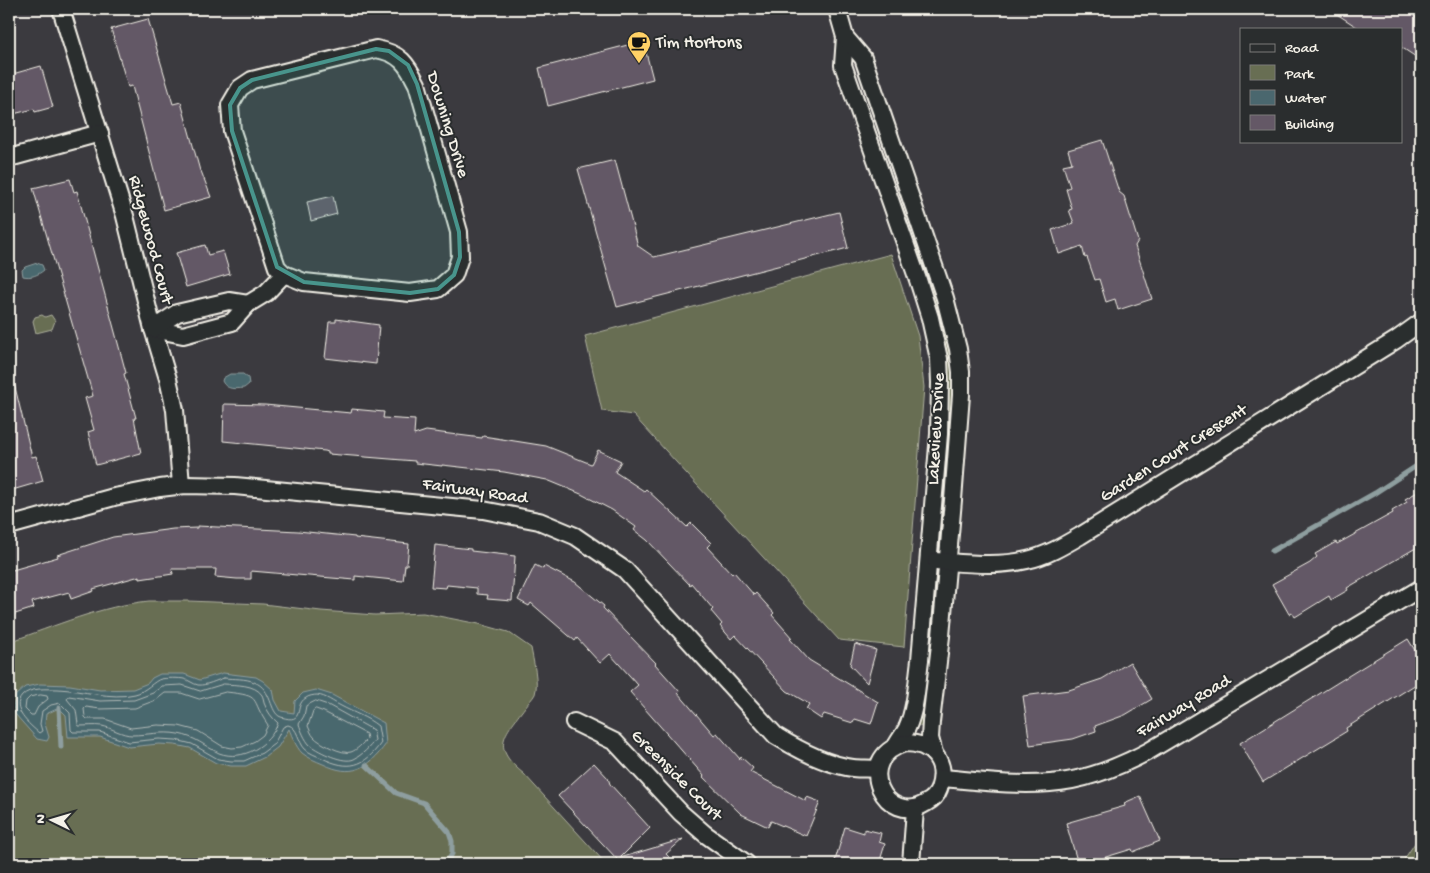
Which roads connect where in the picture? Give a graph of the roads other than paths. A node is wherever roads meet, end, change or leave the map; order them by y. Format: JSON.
{"nodes":[{"id":1,"x":61,"y":9,"type":"edge"},
{"id":2,"x":837,"y":9,"type":"edge"},
{"id":3,"x":845,"y":37,"type":"junction"},
{"id":4,"x":100,"y":133,"type":"junction"},
{"id":5,"x":9,"y":158,"type":"edge"},
{"id":6,"x":284,"y":274,"type":"junction"},
{"id":7,"x":248,"y":304,"type":"junction"},
{"id":8,"x":1421,"y":322,"type":"edge"},
{"id":9,"x":153,"y":329,"type":"junction"},
{"id":10,"x":181,"y":485,"type":"junction"},
{"id":11,"x":9,"y":526,"type":"edge"},
{"id":12,"x":929,"y":560,"type":"junction"},
{"id":13,"x":947,"y":562,"type":"junction"},
{"id":14,"x":1421,"y":588,"type":"edge"},
{"id":15,"x":574,"y":722,"type":"dead end"},
{"id":16,"x":896,"y":746,"type":"junction"},
{"id":17,"x":934,"y":753,"type":"junction"},
{"id":18,"x":878,"y":769,"type":"junction"},
{"id":19,"x":942,"y":778,"type":"junction"},
{"id":20,"x":915,"y":809,"type":"junction"},
{"id":21,"x":746,"y":864,"type":"edge"},
{"id":22,"x":911,"y":864,"type":"edge"}],
"edges":[{"from":1,"to":4,"type":"street","name":"Ridgewood Court"},
{"from":2,"to":3,"type":"street","name":"Lakeview Drive"},
{"from":3,"to":12,"type":"street","name":"Lakeview Drive"},
{"from":3,"to":13,"type":"street","name":"Lakeview Drive"},
{"from":4,"to":5,"type":"street"},
{"from":4,"to":9,"type":"street","name":"Ridgewood Court"},
{"from":6,"to":6,"type":"street","name":"Downing Drive"},
{"from":6,"to":7,"type":"street"},
{"from":7,"to":9,"type":"street"},
{"from":7,"to":9,"type":"street"},
{"from":8,"to":13,"type":"street","name":"Garden Court Crescent"},
{"from":9,"to":10,"type":"street","name":"Ridgewood Court"},
{"from":10,"to":11,"type":"street","name":"Fairway Road"},
{"from":10,"to":18,"type":"street","name":"Fairway Road"},
{"from":12,"to":13,"type":"street","name":"Garden Court Crescent"},
{"from":12,"to":16,"type":"street","name":"Lakeview Drive"},
{"from":13,"to":17,"type":"street","name":"Lakeview Drive"},
{"from":14,"to":19,"type":"street","name":"Fairway Road"},
{"from":15,"to":21,"type":"street","name":"Greenside Court"},
{"from":16,"to":17,"type":"street"},
{"from":16,"to":18,"type":"street"},
{"from":17,"to":19,"type":"street"},
{"from":18,"to":20,"type":"street"},
{"from":19,"to":20,"type":"street"},
{"from":20,"to":22,"type":"street"}]}
